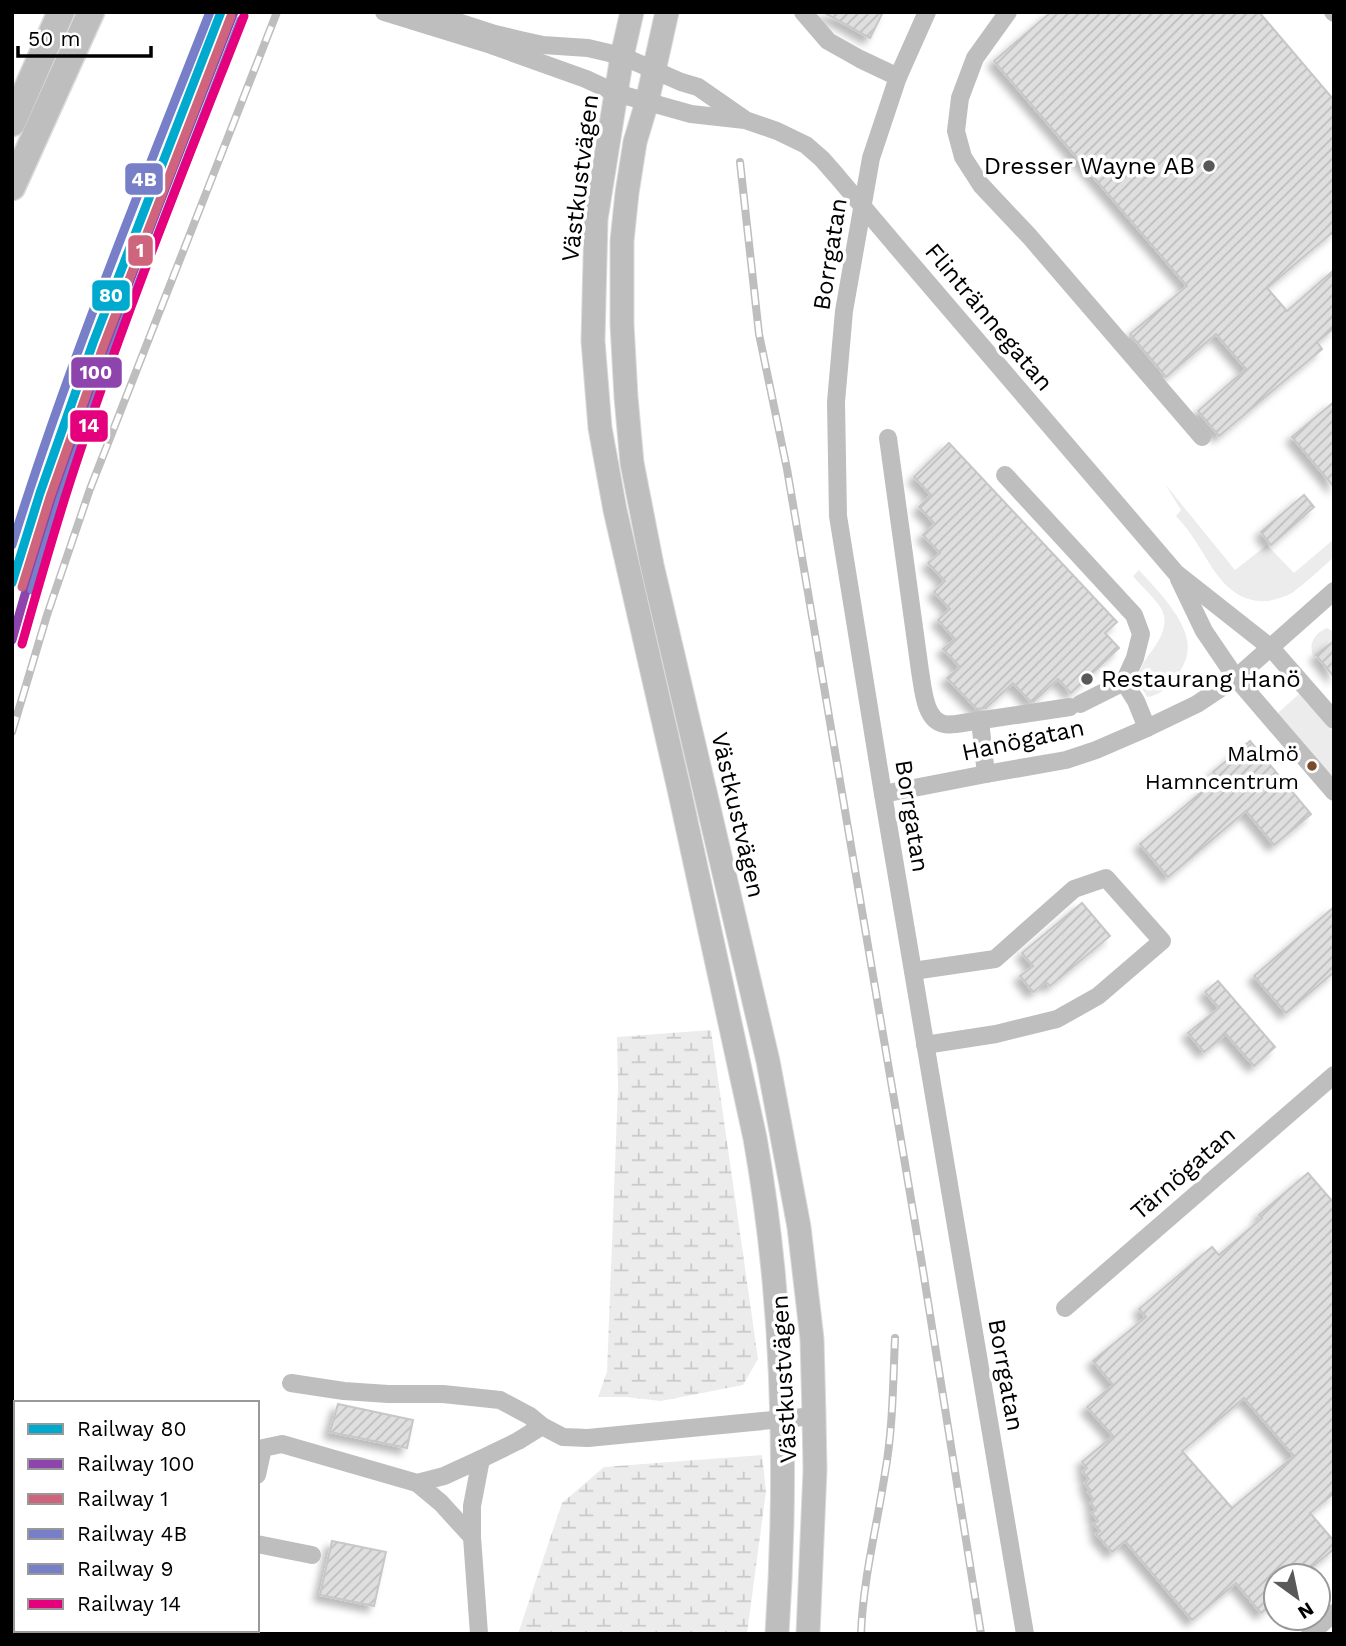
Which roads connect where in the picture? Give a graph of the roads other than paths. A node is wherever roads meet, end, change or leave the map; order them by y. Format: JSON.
{"nodes":[{"id":1,"x":61,"y":12,"type":"edge"},
{"id":2,"x":90,"y":12,"type":"edge"},
{"id":3,"x":384,"y":12,"type":"edge"},
{"id":4,"x":426,"y":12,"type":"edge"},
{"id":5,"x":632,"y":12,"type":"edge"},
{"id":6,"x":667,"y":12,"type":"edge"},
{"id":7,"x":803,"y":12,"type":"edge"},
{"id":8,"x":927,"y":12,"type":"edge"},
{"id":9,"x":1008,"y":12,"type":"edge"},
{"id":10,"x":540,"y":53,"type":"junction"},
{"id":11,"x":622,"y":56,"type":"junction"},
{"id":12,"x":654,"y":69,"type":"junction"},
{"id":13,"x":898,"y":77,"type":"junction"},
{"id":14,"x":616,"y":93,"type":"junction"},
{"id":15,"x":647,"y":102,"type":"junction"},
{"id":16,"x":745,"y":120,"type":"junction"},
{"id":17,"x":12,"y":122,"type":"edge"},
{"id":18,"x":12,"y":187,"type":"edge"},
{"id":19,"x":1202,"y":437,"type":"dead end"},
{"id":20,"x":888,"y":439,"type":"dead end"},
{"id":21,"x":1005,"y":475,"type":"dead end"},
{"id":22,"x":1176,"y":573,"type":"junction"},
{"id":23,"x":1334,"y":591,"type":"edge"},
{"id":24,"x":1271,"y":648,"type":"junction"},
{"id":25,"x":1236,"y":678,"type":"junction"},
{"id":26,"x":1124,"y":682,"type":"junction"},
{"id":27,"x":1334,"y":720,"type":"edge"},
{"id":28,"x":980,"y":721,"type":"junction"},
{"id":29,"x":1147,"y":727,"type":"junction"},
{"id":30,"x":986,"y":774,"type":"junction"},
{"id":31,"x":1334,"y":792,"type":"edge"},
{"id":32,"x":883,"y":794,"type":"junction"},
{"id":33,"x":913,"y":971,"type":"junction"},
{"id":34,"x":925,"y":1045,"type":"junction"},
{"id":35,"x":1334,"y":1075,"type":"edge"},
{"id":36,"x":1065,"y":1308,"type":"dead end"},
{"id":37,"x":291,"y":1383,"type":"dead end"},
{"id":38,"x":814,"y":1416,"type":"junction"},
{"id":39,"x":783,"y":1419,"type":"junction"},
{"id":40,"x":542,"y":1426,"type":"junction"},
{"id":41,"x":481,"y":1460,"type":"junction"},
{"id":42,"x":259,"y":1466,"type":"edge"},
{"id":43,"x":417,"y":1483,"type":"junction"},
{"id":44,"x":472,"y":1537,"type":"junction"},
{"id":45,"x":259,"y":1544,"type":"edge"},
{"id":46,"x":312,"y":1555,"type":"dead end"},
{"id":47,"x":1334,"y":1613,"type":"edge"},
{"id":48,"x":479,"y":1634,"type":"edge"},
{"id":49,"x":777,"y":1634,"type":"edge"},
{"id":50,"x":808,"y":1634,"type":"edge"},
{"id":51,"x":1025,"y":1634,"type":"edge"},
{"id":52,"x":1310,"y":1634,"type":"edge"}],
"edges":[{"from":1,"to":17,"type":"highway"},
{"from":2,"to":18,"type":"highway"},
{"from":3,"to":10,"type":"street"},
{"from":4,"to":10,"type":"street"},
{"from":5,"to":11,"type":"main road","name":"Västkustvägen"},
{"from":6,"to":12,"type":"main road","name":"Västkustvägen"},
{"from":7,"to":13,"type":"street"},
{"from":8,"to":13,"type":"street","name":"Borrgatan"},
{"from":9,"to":19,"type":"street"},
{"from":10,"to":11,"type":"street","name":"Flintrännegatan"},
{"from":10,"to":14,"type":"street","name":"Flintrännegatan"},
{"from":11,"to":12,"type":"street","name":"Flintrännegatan"},
{"from":11,"to":14,"type":"main road","name":"Västkustvägen"},
{"from":12,"to":15,"type":"main road","name":"Västkustvägen"},
{"from":12,"to":16,"type":"street","name":"Flintrännegatan"},
{"from":13,"to":32,"type":"street","name":"Borrgatan"},
{"from":14,"to":15,"type":"street","name":"Flintrännegatan"},
{"from":14,"to":39,"type":"main road","name":"Västkustvägen"},
{"from":15,"to":16,"type":"street","name":"Flintrännegatan"},
{"from":15,"to":38,"type":"main road","name":"Västkustvägen"},
{"from":16,"to":22,"type":"street","name":"Flintrännegatan","bridge":true},
{"from":20,"to":28,"type":"street"},
{"from":21,"to":26,"type":"street"},
{"from":22,"to":24,"type":"street","name":"Flintrännegatan"},
{"from":22,"to":25,"type":"street","name":"Flintrännegatan"},
{"from":23,"to":24,"type":"street","name":"Hanögatan"},
{"from":24,"to":25,"type":"street","name":"Hanögatan"},
{"from":24,"to":27,"type":"street","name":"Flintrännegatan"},
{"from":25,"to":29,"type":"street","name":"Hanögatan"},
{"from":25,"to":31,"type":"street","name":"Flintrännegatan"},
{"from":26,"to":28,"type":"street"},
{"from":26,"to":29,"type":"street"},
{"from":28,"to":30,"type":"street"},
{"from":29,"to":30,"type":"street","name":"Hanögatan"},
{"from":30,"to":32,"type":"street","name":"Hanögatan"},
{"from":32,"to":33,"type":"street","name":"Borrgatan"},
{"from":33,"to":34,"type":"street","name":"Borrgatan"},
{"from":33,"to":34,"type":"street"},
{"from":34,"to":51,"type":"street","name":"Borrgatan"},
{"from":35,"to":36,"type":"street","name":"Tärnögatan"},
{"from":37,"to":40,"type":"street"},
{"from":38,"to":39,"type":"street"},
{"from":38,"to":50,"type":"main road","name":"Västkustvägen"},
{"from":39,"to":40,"type":"street"},
{"from":39,"to":49,"type":"main road","name":"Västkustvägen"},
{"from":40,"to":41,"type":"street"},
{"from":41,"to":43,"type":"street"},
{"from":41,"to":44,"type":"street"},
{"from":42,"to":43,"type":"street"},
{"from":43,"to":44,"type":"street"},
{"from":44,"to":48,"type":"street"},
{"from":45,"to":46,"type":"street"},
{"from":47,"to":52,"type":"street"}]}
